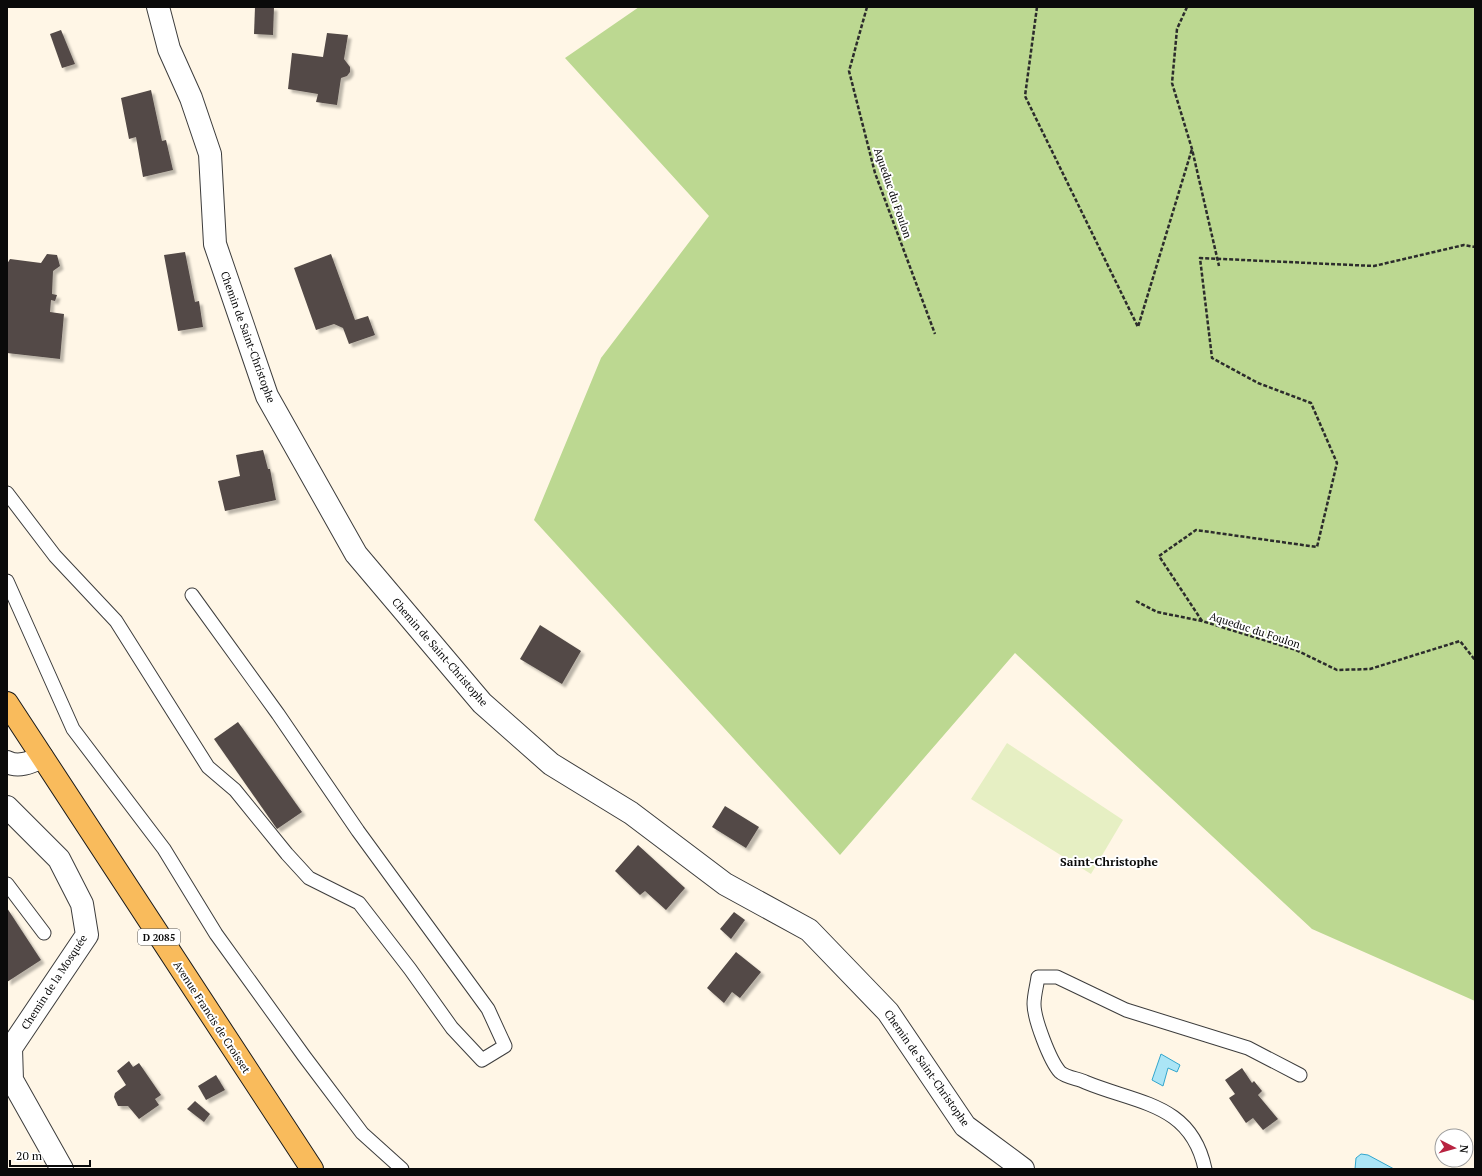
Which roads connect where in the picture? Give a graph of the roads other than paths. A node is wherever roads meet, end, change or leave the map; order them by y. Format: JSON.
{"nodes":[{"id":1,"x":158,"y":7,"type":"edge"},
{"id":2,"x":7,"y":493,"type":"edge"},
{"id":3,"x":7,"y":581,"type":"edge"},
{"id":4,"x":192,"y":595,"type":"dead end"},
{"id":5,"x":7,"y":703,"type":"edge"},
{"id":6,"x":42,"y":757,"type":"junction"},
{"id":7,"x":7,"y":762,"type":"edge"},
{"id":8,"x":7,"y":807,"type":"edge"},
{"id":9,"x":7,"y":884,"type":"edge"},
{"id":10,"x":44,"y":933,"type":"dead end"},
{"id":11,"x":1300,"y":1075,"type":"dead end"},
{"id":12,"x":62,"y":1169,"type":"edge"},
{"id":13,"x":312,"y":1169,"type":"edge"},
{"id":14,"x":402,"y":1169,"type":"edge"},
{"id":15,"x":1023,"y":1169,"type":"edge"},
{"id":16,"x":1205,"y":1169,"type":"edge"}],
"edges":[{"from":1,"to":15,"type":"street","name":"Chemin de Saint-Christophe"},
{"from":2,"to":4,"type":"lane"},
{"from":3,"to":14,"type":"lane"},
{"from":5,"to":6,"type":"main road","name":"Avenue Francis de Croisset","number":"D 2085"},
{"from":6,"to":7,"type":"street"},
{"from":6,"to":13,"type":"main road","name":"Avenue Francis de Croisset","number":"D 2085"},
{"from":8,"to":12,"type":"street","name":"Chemin de la Mosquée"},
{"from":9,"to":10,"type":"lane"},
{"from":11,"to":16,"type":"lane"}]}
